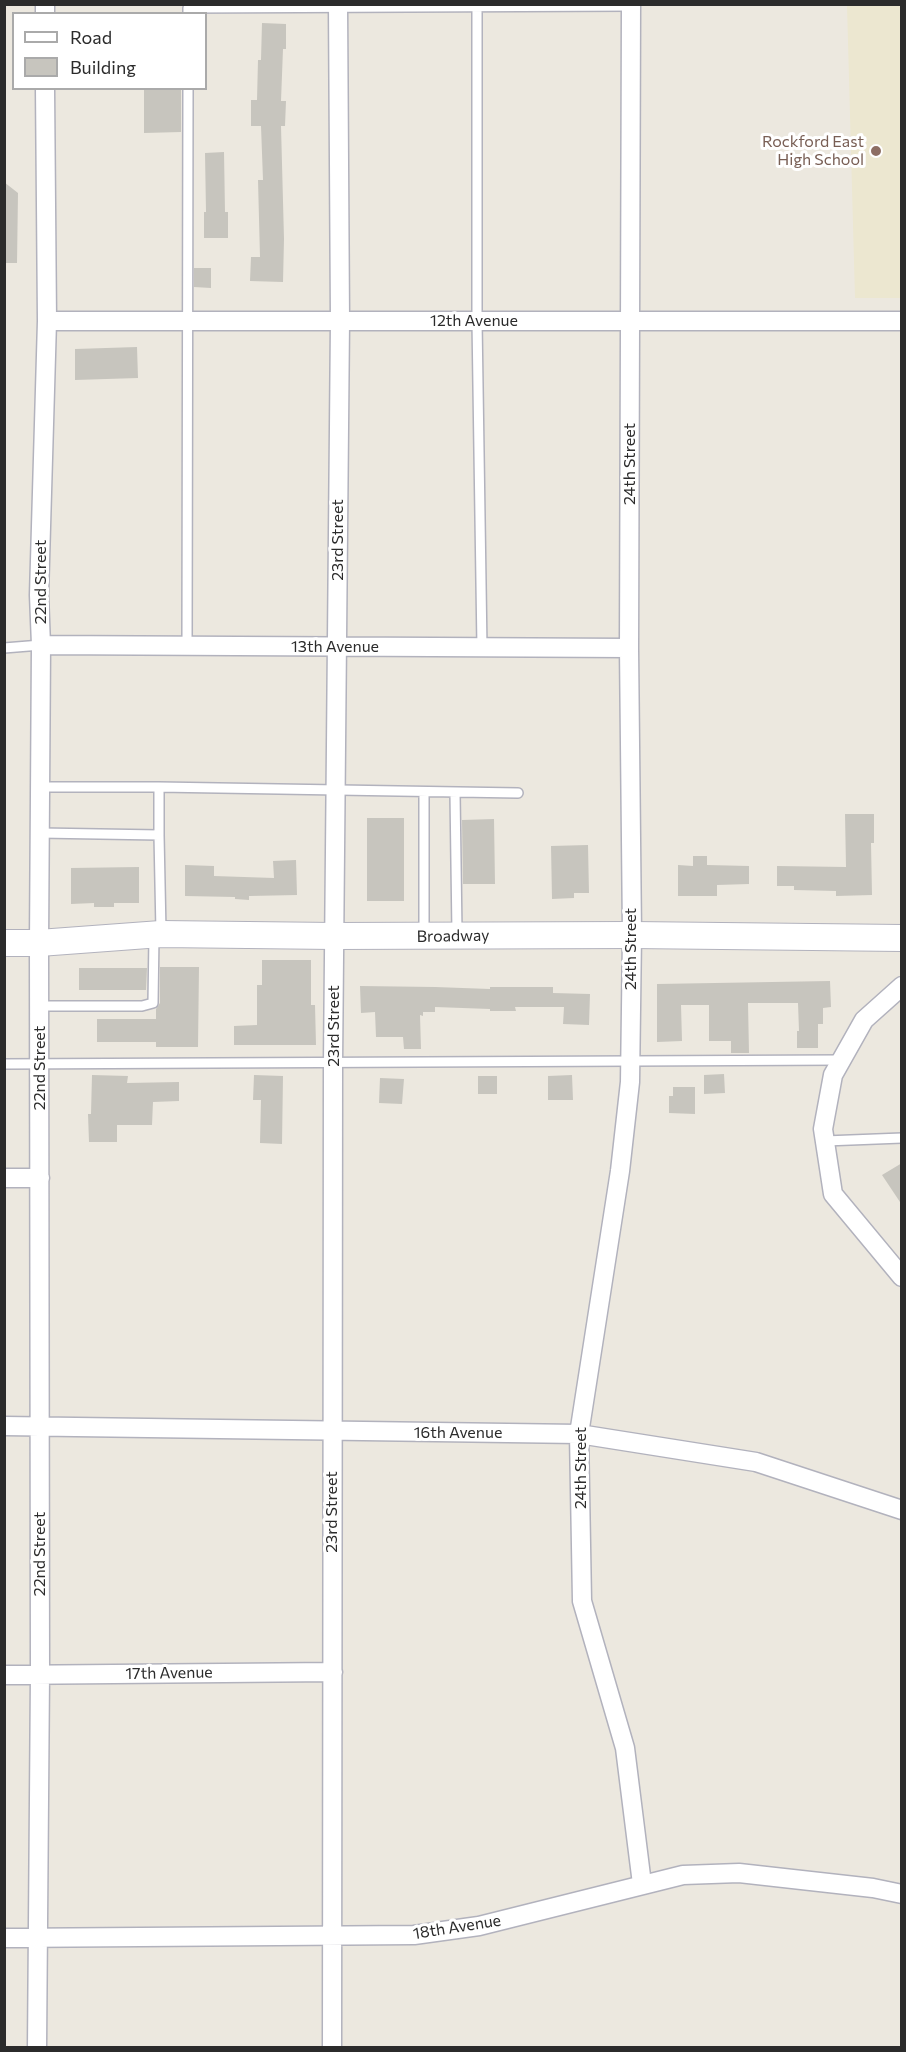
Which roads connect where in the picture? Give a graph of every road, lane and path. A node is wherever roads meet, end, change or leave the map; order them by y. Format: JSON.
{"nodes":[{"id":1,"x":632,"y":5,"type":"edge"},
{"id":2,"x":338,"y":6,"type":"edge"},
{"id":3,"x":477,"y":7,"type":"junction"},
{"id":4,"x":188,"y":12,"type":"edge"},
{"id":5,"x":45,"y":90,"type":"edge"},
{"id":6,"x":188,"y":90,"type":"edge"},
{"id":7,"x":47,"y":321,"type":"junction"},
{"id":8,"x":189,"y":321,"type":"junction"},
{"id":9,"x":340,"y":321,"type":"junction"},
{"id":10,"x":477,"y":321,"type":"junction"},
{"id":11,"x":630,"y":321,"type":"junction"},
{"id":12,"x":902,"y":321,"type":"edge"},
{"id":13,"x":41,"y":645,"type":"junction"},
{"id":14,"x":187,"y":646,"type":"junction"},
{"id":15,"x":337,"y":647,"type":"junction"},
{"id":16,"x":4,"y":648,"type":"edge"},
{"id":17,"x":482,"y":648,"type":"junction"},
{"id":18,"x":629,"y":648,"type":"junction"},
{"id":19,"x":40,"y":787,"type":"junction"},
{"id":20,"x":159,"y":787,"type":"junction"},
{"id":21,"x":336,"y":792,"type":"junction"},
{"id":22,"x":424,"y":792,"type":"junction"},
{"id":23,"x":455,"y":793,"type":"junction"},
{"id":24,"x":518,"y":793,"type":"dead end"},
{"id":25,"x":40,"y":833,"type":"junction"},
{"id":26,"x":159,"y":835,"type":"junction"},
{"id":27,"x":157,"y":934,"type":"junction"},
{"id":28,"x":457,"y":935,"type":"junction"},
{"id":29,"x":632,"y":935,"type":"junction"},
{"id":30,"x":334,"y":936,"type":"junction"},
{"id":31,"x":424,"y":936,"type":"junction"},
{"id":32,"x":902,"y":938,"type":"edge"},
{"id":33,"x":4,"y":943,"type":"edge"},
{"id":34,"x":39,"y":943,"type":"junction"},
{"id":35,"x":902,"y":986,"type":"edge"},
{"id":36,"x":40,"y":1006,"type":"junction"},
{"id":37,"x":842,"y":1060,"type":"junction"},
{"id":38,"x":630,"y":1061,"type":"junction"},
{"id":39,"x":333,"y":1063,"type":"junction"},
{"id":40,"x":4,"y":1064,"type":"edge"},
{"id":41,"x":39,"y":1064,"type":"junction"},
{"id":42,"x":902,"y":1138,"type":"edge"},
{"id":43,"x":825,"y":1141,"type":"junction"},
{"id":44,"x":4,"y":1178,"type":"edge"},
{"id":45,"x":40,"y":1178,"type":"junction"},
{"id":46,"x":902,"y":1277,"type":"edge"},
{"id":47,"x":4,"y":1426,"type":"edge"},
{"id":48,"x":39,"y":1426,"type":"junction"},
{"id":49,"x":332,"y":1432,"type":"junction"},
{"id":50,"x":579,"y":1434,"type":"junction"},
{"id":51,"x":902,"y":1510,"type":"edge"},
{"id":52,"x":333,"y":1672,"type":"junction"},
{"id":53,"x":40,"y":1674,"type":"junction"},
{"id":54,"x":4,"y":1675,"type":"edge"},
{"id":55,"x":642,"y":1884,"type":"junction"},
{"id":56,"x":902,"y":1894,"type":"edge"},
{"id":57,"x":332,"y":1936,"type":"junction"},
{"id":58,"x":4,"y":1938,"type":"edge"},
{"id":59,"x":38,"y":1938,"type":"junction"},
{"id":60,"x":37,"y":2048,"type":"edge"},
{"id":61,"x":332,"y":2048,"type":"edge"}],
"edges":[{"from":1,"to":3,"type":"lane"},
{"from":1,"to":11,"type":"street","name":"24th Street"},
{"from":2,"to":3,"type":"lane"},
{"from":2,"to":4,"type":"lane"},
{"from":2,"to":9,"type":"street","name":"23rd Street"},
{"from":3,"to":10,"type":"lane"},
{"from":5,"to":7,"type":"street","name":"22nd Street"},
{"from":6,"to":8,"type":"lane"},
{"from":7,"to":8,"type":"street","name":"12th Avenue"},
{"from":7,"to":13,"type":"street","name":"22nd Street"},
{"from":8,"to":9,"type":"street","name":"12th Avenue"},
{"from":8,"to":14,"type":"lane"},
{"from":9,"to":10,"type":"street","name":"12th Avenue"},
{"from":9,"to":15,"type":"street","name":"23rd Street"},
{"from":10,"to":11,"type":"street","name":"12th Avenue"},
{"from":10,"to":17,"type":"lane"},
{"from":11,"to":12,"type":"street","name":"12th Avenue"},
{"from":11,"to":18,"type":"street","name":"24th Street"},
{"from":13,"to":14,"type":"street","name":"13th Avenue"},
{"from":13,"to":16,"type":"lane"},
{"from":13,"to":19,"type":"street","name":"22nd Street"},
{"from":14,"to":15,"type":"street","name":"13th Avenue"},
{"from":15,"to":17,"type":"street","name":"13th Avenue"},
{"from":15,"to":21,"type":"street","name":"23rd Street"},
{"from":17,"to":18,"type":"street","name":"13th Avenue"},
{"from":18,"to":29,"type":"street","name":"24th Street"},
{"from":19,"to":20,"type":"lane"},
{"from":19,"to":25,"type":"street","name":"22nd Street"},
{"from":20,"to":21,"type":"lane"},
{"from":20,"to":26,"type":"lane"},
{"from":21,"to":22,"type":"lane"},
{"from":21,"to":30,"type":"street","name":"23rd Street"},
{"from":22,"to":23,"type":"lane"},
{"from":22,"to":31,"type":"lane"},
{"from":23,"to":24,"type":"lane"},
{"from":23,"to":28,"type":"lane"},
{"from":25,"to":26,"type":"lane"},
{"from":25,"to":34,"type":"street","name":"22nd Street"},
{"from":26,"to":27,"type":"lane"},
{"from":27,"to":30,"type":"main road","name":"Broadway"},
{"from":27,"to":34,"type":"main road","name":"Broadway"},
{"from":27,"to":36,"type":"lane"},
{"from":28,"to":29,"type":"main road","name":"Broadway"},
{"from":28,"to":31,"type":"main road","name":"Broadway"},
{"from":29,"to":32,"type":"main road","name":"Broadway"},
{"from":29,"to":38,"type":"street","name":"24th Street"},
{"from":30,"to":31,"type":"main road","name":"Broadway"},
{"from":30,"to":39,"type":"street","name":"23rd Street"},
{"from":33,"to":34,"type":"main road","name":"Broadway"},
{"from":34,"to":36,"type":"street","name":"22nd Street"},
{"from":35,"to":37,"type":"street"},
{"from":36,"to":41,"type":"street","name":"22nd Street"},
{"from":37,"to":38,"type":"lane"},
{"from":37,"to":43,"type":"street"},
{"from":38,"to":39,"type":"lane"},
{"from":38,"to":50,"type":"street","name":"24th Street"},
{"from":39,"to":41,"type":"lane"},
{"from":39,"to":49,"type":"street","name":"23rd Street"},
{"from":40,"to":41,"type":"lane"},
{"from":41,"to":45,"type":"street","name":"22nd Street"},
{"from":42,"to":43,"type":"lane"},
{"from":43,"to":46,"type":"street"},
{"from":44,"to":45,"type":"street"},
{"from":45,"to":48,"type":"street","name":"22nd Street"},
{"from":47,"to":48,"type":"street","name":"16th Avenue"},
{"from":48,"to":49,"type":"street","name":"16th Avenue"},
{"from":48,"to":53,"type":"street","name":"22nd Street"},
{"from":49,"to":50,"type":"street","name":"16th Avenue"},
{"from":49,"to":52,"type":"street","name":"23rd Street"},
{"from":50,"to":51,"type":"street","name":"16th Avenue"},
{"from":50,"to":55,"type":"street","name":"24th Street"},
{"from":52,"to":53,"type":"street","name":"17th Avenue"},
{"from":52,"to":57,"type":"street","name":"23rd Street"},
{"from":53,"to":54,"type":"street","name":"17th Avenue"},
{"from":53,"to":59,"type":"street","name":"22nd Street"},
{"from":55,"to":56,"type":"street","name":"18th Avenue"},
{"from":55,"to":57,"type":"street","name":"18th Avenue"},
{"from":57,"to":59,"type":"street","name":"18th Avenue"},
{"from":57,"to":61,"type":"street","name":"23rd Street"},
{"from":58,"to":59,"type":"street","name":"18th Avenue"},
{"from":59,"to":60,"type":"street","name":"22nd Street"}]}
